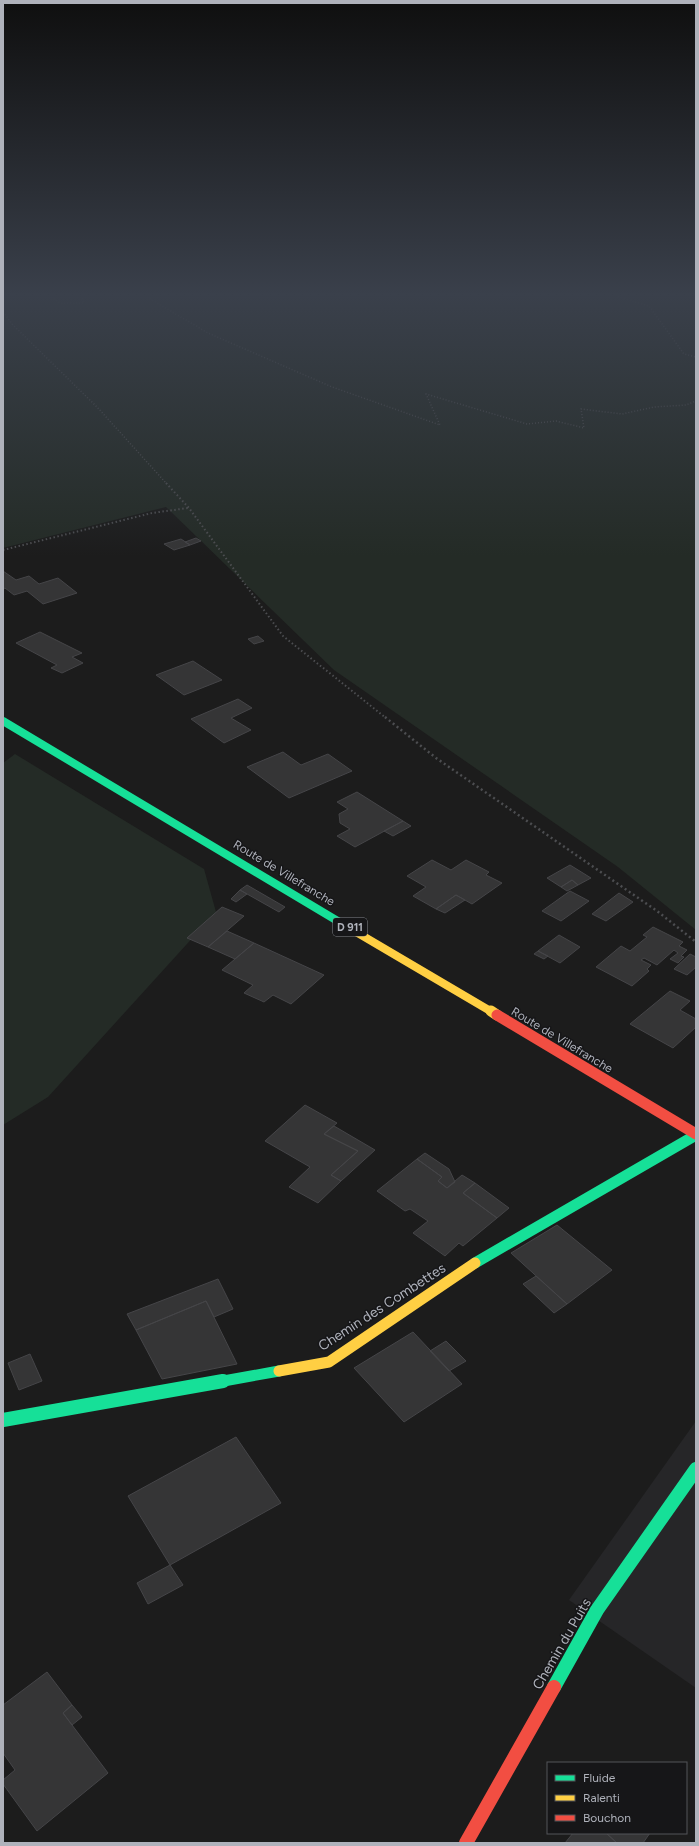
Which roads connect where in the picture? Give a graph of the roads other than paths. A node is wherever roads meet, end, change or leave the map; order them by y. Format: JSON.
{"nodes":[{"id":1,"x":3,"y":721,"type":"edge"},
{"id":2,"x":696,"y":1134,"type":"edge"},
{"id":3,"x":3,"y":1420,"type":"edge"},
{"id":4,"x":696,"y":1469,"type":"edge"},
{"id":5,"x":466,"y":1843,"type":"edge"}],
"edges":[{"from":1,"to":2,"type":"main road","name":"Route de Villefranche","number":"D 911"},
{"from":2,"to":3,"type":"main road","name":"Chemin des Combettes"},
{"from":4,"to":5,"type":"main road","name":"Chemin du Puits"}]}
